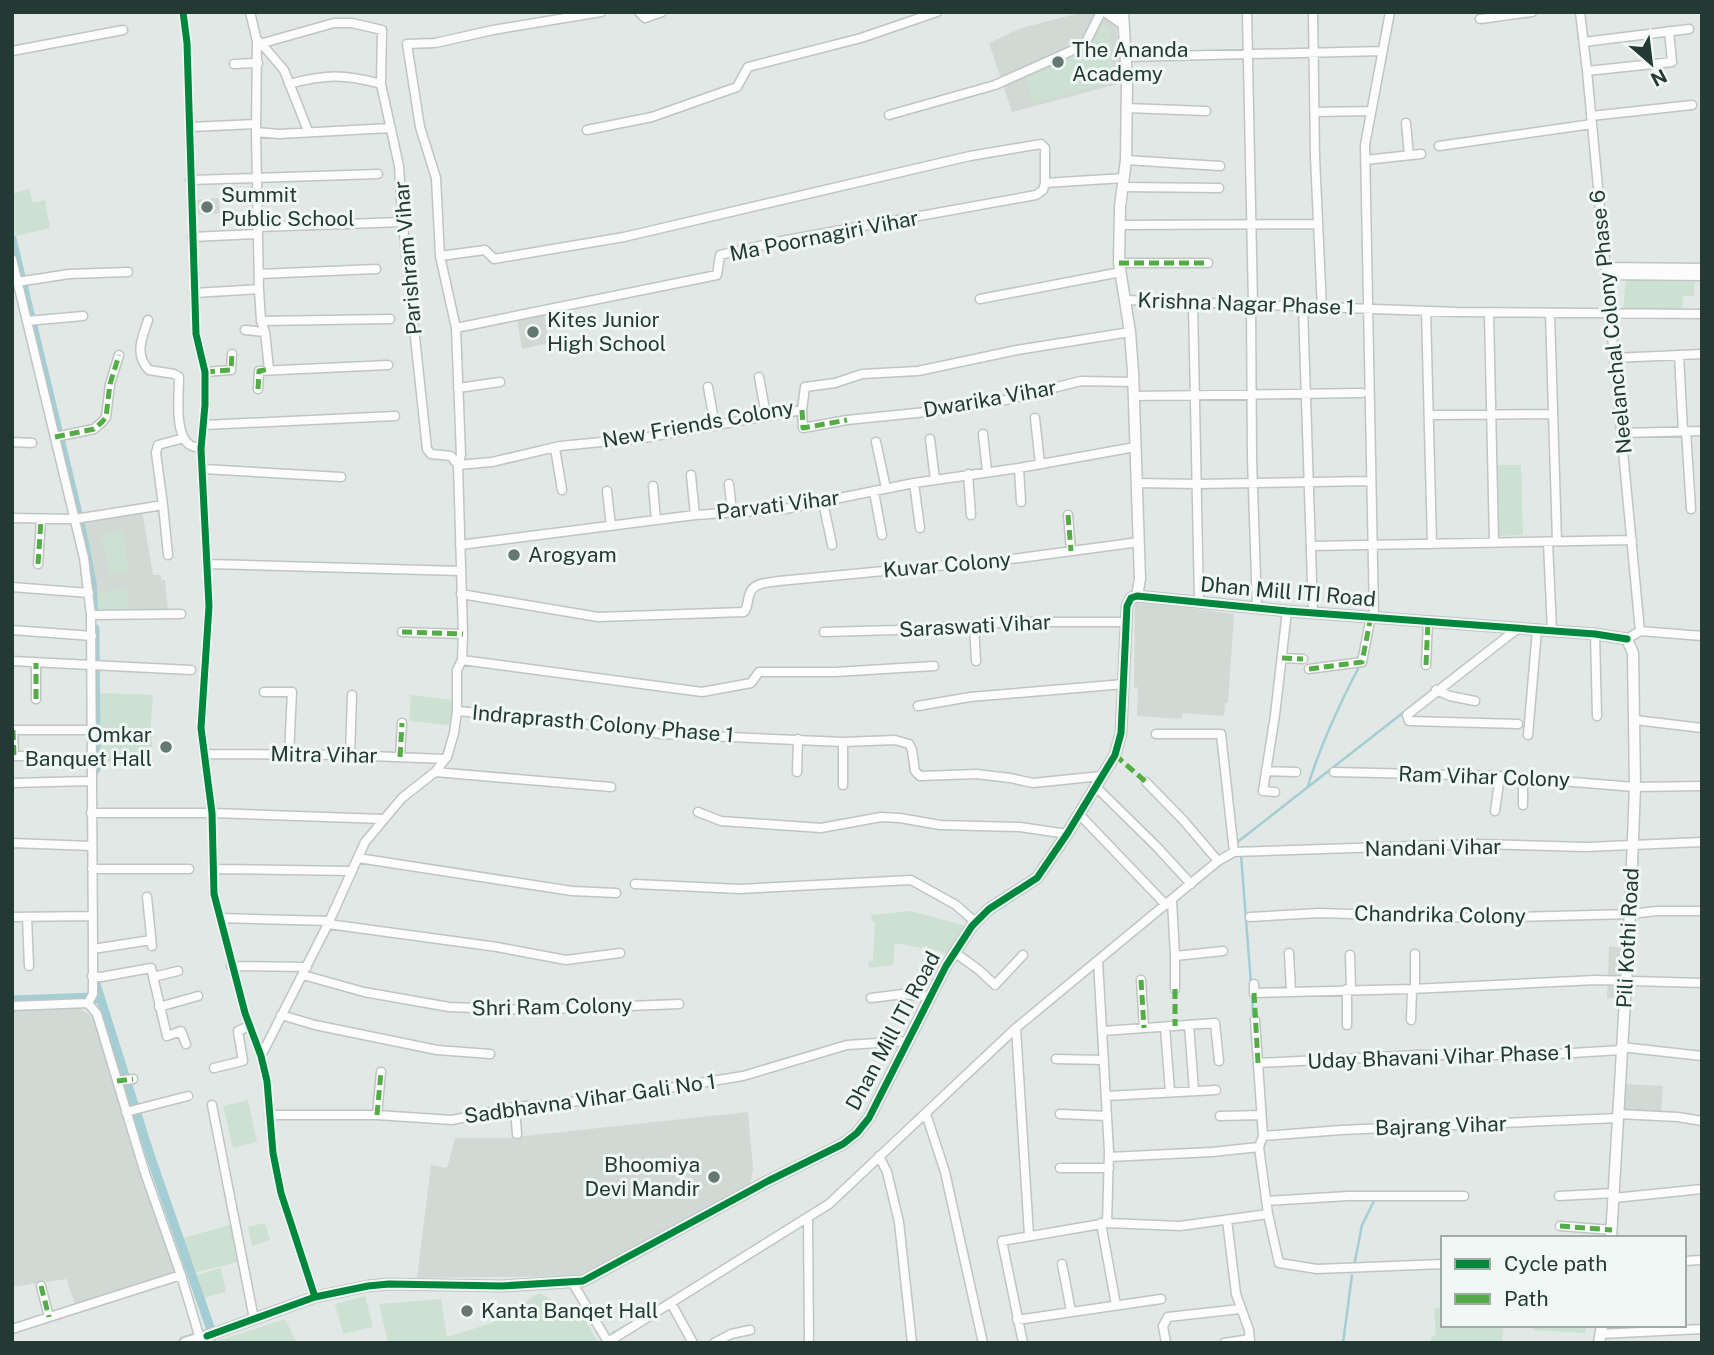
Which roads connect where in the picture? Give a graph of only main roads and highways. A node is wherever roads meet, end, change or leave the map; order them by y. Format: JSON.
{"nodes":[{"id":1,"x":205,"y":1339,"type":"edge"},
{"id":2,"x":185,"y":1343,"type":"edge"}],
"edges":[{"from":1,"to":2,"type":"main road"}]}
